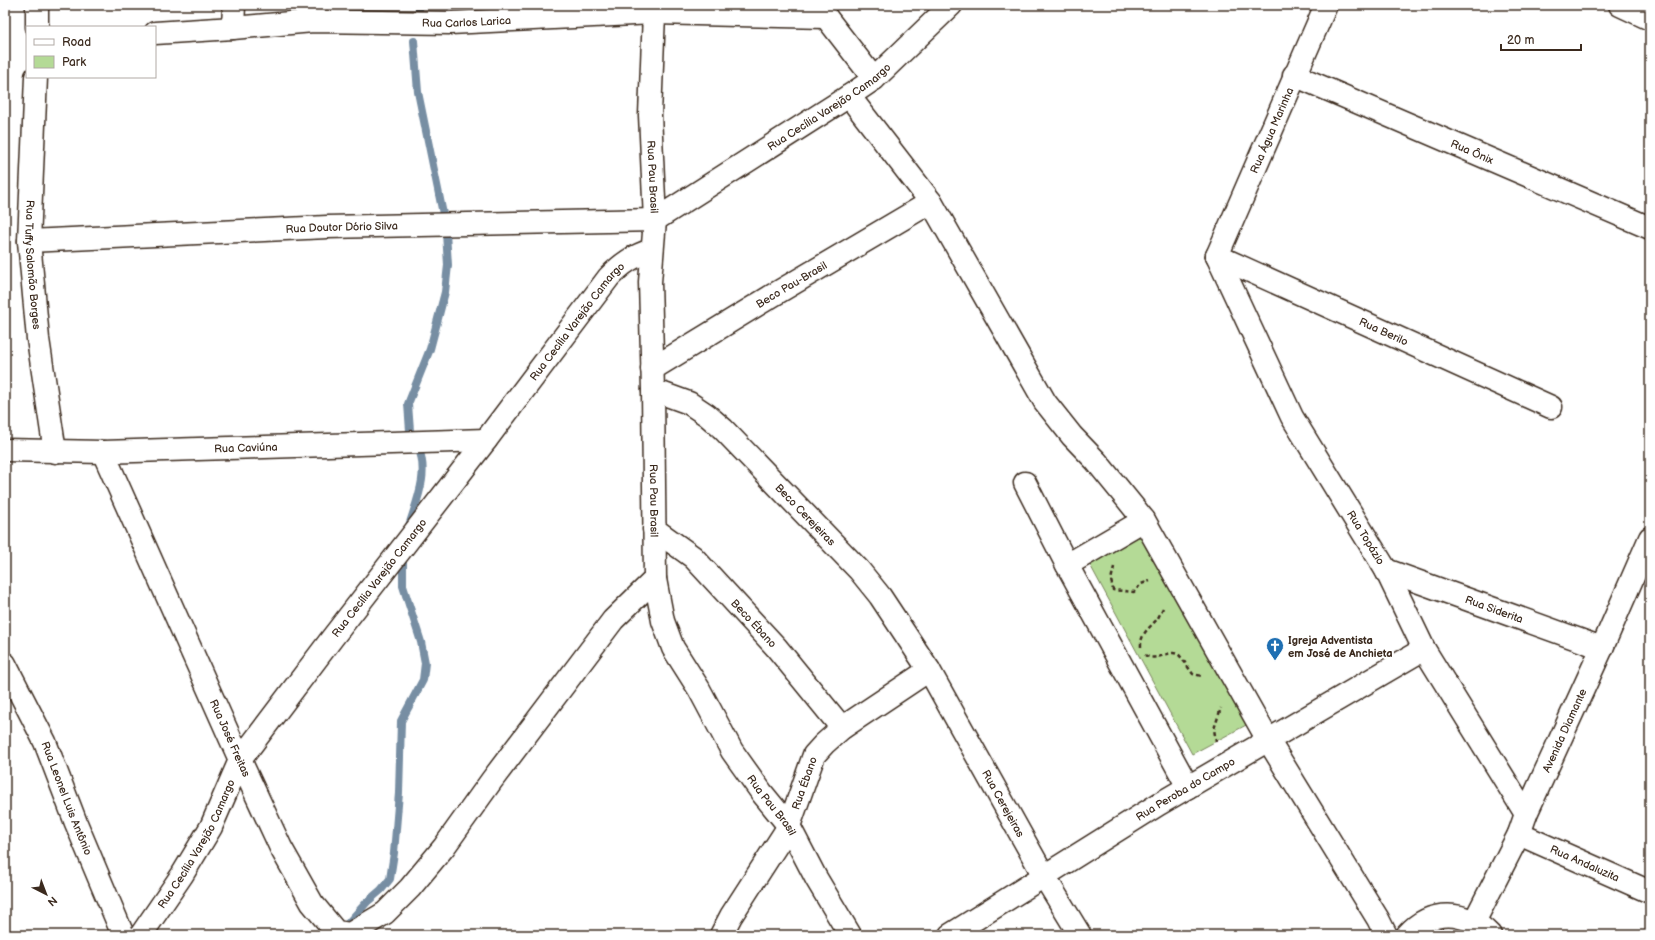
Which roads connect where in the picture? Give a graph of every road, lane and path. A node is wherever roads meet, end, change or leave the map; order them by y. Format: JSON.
{"nodes":[{"id":1,"x":37,"y":5,"type":"edge"},
{"id":2,"x":234,"y":5,"type":"edge"},
{"id":3,"x":951,"y":5,"type":"edge"},
{"id":4,"x":1326,"y":5,"type":"edge"},
{"id":5,"x":1620,"y":5,"type":"edge"},
{"id":6,"x":826,"y":9,"type":"edge"},
{"id":7,"x":654,"y":13,"type":"junction"},
{"id":8,"x":450,"y":14,"type":"edge"},
{"id":9,"x":1650,"y":19,"type":"edge"},
{"id":10,"x":37,"y":26,"type":"edge"},
{"id":11,"x":233,"y":28,"type":"junction"},
{"id":12,"x":156,"y":33,"type":"edge"},
{"id":13,"x":1294,"y":75,"type":"junction"},
{"id":14,"x":36,"y":78,"type":"edge"},
{"id":15,"x":874,"y":79,"type":"junction"},
{"id":16,"x":849,"y":96,"type":"junction"},
{"id":17,"x":931,"y":202,"type":"junction"},
{"id":18,"x":655,"y":220,"type":"junction"},
{"id":19,"x":1650,"y":228,"type":"edge"},
{"id":20,"x":28,"y":241,"type":"junction"},
{"id":21,"x":652,"y":250,"type":"junction"},
{"id":22,"x":1217,"y":256,"type":"junction"},
{"id":23,"x":652,"y":379,"type":"junction"},
{"id":24,"x":1550,"y":407,"type":"dead end"},
{"id":25,"x":486,"y":440,"type":"junction"},
{"id":26,"x":5,"y":450,"type":"edge"},
{"id":27,"x":54,"y":452,"type":"junction"},
{"id":28,"x":103,"y":452,"type":"junction"},
{"id":29,"x":1025,"y":483,"type":"dead end"},
{"id":30,"x":1144,"y":520,"type":"junction"},
{"id":31,"x":654,"y":529,"type":"junction"},
{"id":32,"x":1650,"y":538,"type":"edge"},
{"id":33,"x":1107,"y":541,"type":"junction"},
{"id":34,"x":1067,"y":565,"type":"junction"},
{"id":35,"x":1386,"y":570,"type":"junction"},
{"id":36,"x":655,"y":579,"type":"junction"},
{"id":37,"x":1153,"y":580,"type":"dead end"},
{"id":38,"x":1166,"y":604,"type":"dead end"},
{"id":39,"x":1602,"y":648,"type":"junction"},
{"id":40,"x":1424,"y":649,"type":"junction"},
{"id":41,"x":5,"y":664,"type":"edge"},
{"id":42,"x":929,"y":670,"type":"junction"},
{"id":43,"x":1208,"y":677,"type":"dead end"},
{"id":44,"x":1222,"y":705,"type":"dead end"},
{"id":45,"x":842,"y":728,"type":"junction"},
{"id":46,"x":1268,"y":740,"type":"junction"},
{"id":47,"x":240,"y":760,"type":"junction"},
{"id":48,"x":1228,"y":763,"type":"junction"},
{"id":49,"x":1188,"y":787,"type":"junction"},
{"id":50,"x":1526,"y":814,"type":"junction"},
{"id":51,"x":789,"y":826,"type":"junction"},
{"id":52,"x":1519,"y":834,"type":"junction"},
{"id":53,"x":1044,"y":876,"type":"junction"},
{"id":54,"x":1650,"y":892,"type":"edge"},
{"id":55,"x":1482,"y":928,"type":"edge"},
{"id":56,"x":123,"y":935,"type":"edge"},
{"id":57,"x":141,"y":935,"type":"edge"},
{"id":58,"x":721,"y":935,"type":"edge"},
{"id":59,"x":850,"y":935,"type":"edge"},
{"id":60,"x":950,"y":935,"type":"edge"},
{"id":61,"x":1080,"y":935,"type":"edge"},
{"id":62,"x":1386,"y":935,"type":"edge"},
{"id":63,"x":1407,"y":935,"type":"edge"}],
"edges":[{"from":1,"to":10,"type":"street"},
{"from":2,"to":11,"type":"street"},
{"from":3,"to":15,"type":"street","name":"Rua Cecília Varejão Camargo"},
{"from":4,"to":13,"type":"street","name":"Rua Água Marinha"},
{"from":5,"to":9,"type":"street"},
{"from":6,"to":7,"type":"street","name":"Rua Carlos Larica"},
{"from":6,"to":15,"type":"street"},
{"from":7,"to":8,"type":"street","name":"Rua Carlos Larica"},
{"from":7,"to":18,"type":"street","name":"Rua Pau Brasil"},
{"from":8,"to":11,"type":"street","name":"Rua Carlos Larica"},
{"from":11,"to":12,"type":"street","name":"Rua Carlos Larica"},
{"from":13,"to":19,"type":"street","name":"Rua Ônix"},
{"from":13,"to":22,"type":"street","name":"Rua Água Marinha"},
{"from":14,"to":20,"type":"street","name":"Rua Tuffy Salomão Borges"},
{"from":15,"to":16,"type":"street","name":"Rua Cecília Varejão Camargo"},
{"from":16,"to":17,"type":"street"},
{"from":16,"to":18,"type":"street","name":"Rua Cecília Varejão Camargo"},
{"from":17,"to":23,"type":"street","name":"Beco Pau-Brasil"},
{"from":17,"to":30,"type":"street"},
{"from":18,"to":20,"type":"street","name":"Rua Doutor Dório Silva"},
{"from":18,"to":21,"type":"street","name":"Rua Pau Brasil"},
{"from":20,"to":27,"type":"street","name":"Rua Tuffy Salomão Borges"},
{"from":21,"to":23,"type":"street","name":"Rua Pau Brasil"},
{"from":21,"to":25,"type":"street","name":"Rua Cecília Varejão Camargo"},
{"from":22,"to":24,"type":"street","name":"Rua Berilo"},
{"from":22,"to":35,"type":"street","name":"Rua Topázio"},
{"from":23,"to":31,"type":"street","name":"Rua Pau Brasil"},
{"from":23,"to":42,"type":"street","name":"Beco Cerejeiras"},
{"from":25,"to":28,"type":"street","name":"Rua Caviúna"},
{"from":25,"to":47,"type":"street","name":"Rua Cecília Varejão Camargo"},
{"from":26,"to":27,"type":"street","name":"Rua Caviúna"},
{"from":27,"to":28,"type":"street","name":"Rua Caviúna"},
{"from":28,"to":47,"type":"street","name":"Rua José Freitas"},
{"from":29,"to":34,"type":"street"},
{"from":30,"to":33,"type":"street"},
{"from":30,"to":46,"type":"street"},
{"from":31,"to":36,"type":"street","name":"Rua Pau Brasil"},
{"from":31,"to":45,"type":"street","name":"Beco Ébano"},
{"from":32,"to":39,"type":"street","name":"Avenida Diamante"},
{"from":33,"to":34,"type":"street"},
{"from":33,"to":37,"type":"path"},
{"from":34,"to":49,"type":"street"},
{"from":35,"to":39,"type":"street","name":"Rua Siderita"},
{"from":35,"to":40,"type":"street","name":"Rua Topázio"},
{"from":36,"to":47,"type":"street","name":"Rua José Freitas"},
{"from":36,"to":51,"type":"street","name":"Rua Pau Brasil"},
{"from":38,"to":43,"type":"path"},
{"from":39,"to":50,"type":"street","name":"Avenida Diamante"},
{"from":40,"to":46,"type":"street","name":"Rua Peroba do Campo"},
{"from":40,"to":50,"type":"street","name":"Rua Topázio"},
{"from":41,"to":56,"type":"street","name":"Rua Leonel Luis Antônio"},
{"from":42,"to":45,"type":"street","name":"Rua Ébano"},
{"from":42,"to":53,"type":"street","name":"Rua Cerejeiras"},
{"from":44,"to":48,"type":"path"},
{"from":45,"to":51,"type":"street","name":"Rua Ébano"},
{"from":46,"to":48,"type":"street","name":"Rua Peroba do Campo"},
{"from":46,"to":62,"type":"street"},
{"from":47,"to":57,"type":"street","name":"Rua Cecília Varejão Camargo"},
{"from":48,"to":49,"type":"street","name":"Rua Peroba do Campo"},
{"from":49,"to":53,"type":"street","name":"Rua Peroba do Campo"},
{"from":50,"to":52,"type":"street","name":"Avenida Diamante"},
{"from":51,"to":58,"type":"street","name":"Rua Ébano"},
{"from":51,"to":59,"type":"street","name":"Rua Pau Brasil"},
{"from":52,"to":54,"type":"street","name":"Rua Andaluzita"},
{"from":52,"to":55,"type":"street","name":"Avenida Diamante"},
{"from":53,"to":60,"type":"street","name":"Rua Peroba do Campo"},
{"from":53,"to":61,"type":"street","name":"Rua Cerejeiras"},
{"from":55,"to":63,"type":"street"}]}
